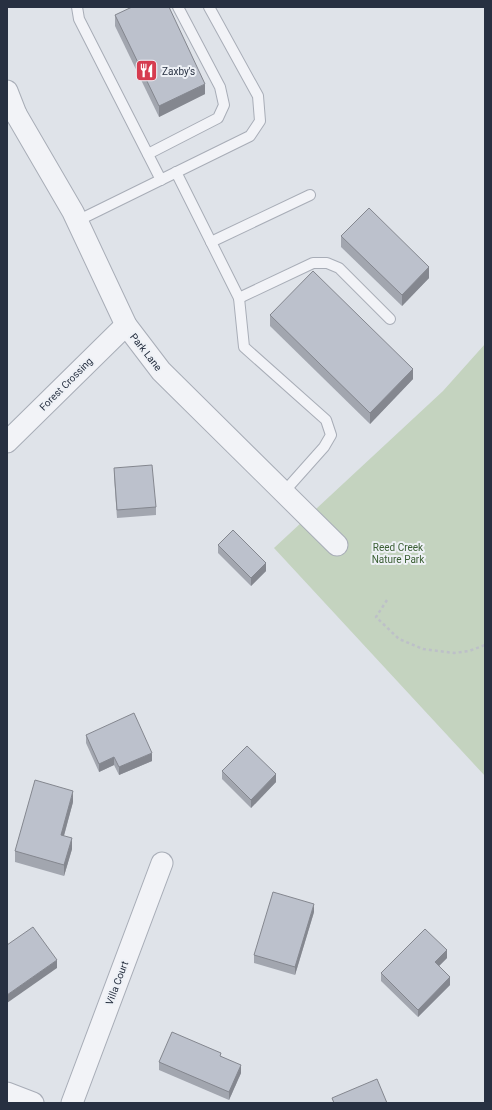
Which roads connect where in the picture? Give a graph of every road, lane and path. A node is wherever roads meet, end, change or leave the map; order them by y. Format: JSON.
{"nodes":[{"id":1,"x":77,"y":7,"type":"edge"},
{"id":2,"x":178,"y":7,"type":"edge"},
{"id":3,"x":209,"y":7,"type":"edge"},
{"id":4,"x":7,"y":91,"type":"edge"},
{"id":5,"x":12,"y":108,"type":"edge"},
{"id":6,"x":148,"y":154,"type":"junction"},
{"id":7,"x":176,"y":172,"type":"junction"},
{"id":8,"x":162,"y":180,"type":"junction"},
{"id":9,"x":310,"y":195,"type":"dead end"},
{"id":10,"x":77,"y":221,"type":"junction"},
{"id":11,"x":211,"y":242,"type":"junction"},
{"id":12,"x":239,"y":298,"type":"junction"},
{"id":13,"x":390,"y":319,"type":"dead end"},
{"id":14,"x":126,"y":325,"type":"junction"},
{"id":15,"x":7,"y":442,"type":"edge"},
{"id":16,"x":283,"y":493,"type":"junction"},
{"id":17,"x":336,"y":546,"type":"dead end"},
{"id":18,"x":388,"y":600,"type":"dead end"},
{"id":19,"x":485,"y":645,"type":"edge"},
{"id":20,"x":162,"y":863,"type":"dead end"},
{"id":21,"x":7,"y":1093,"type":"edge"},
{"id":22,"x":33,"y":1103,"type":"edge"},
{"id":23,"x":72,"y":1103,"type":"edge"}],
"edges":[{"from":1,"to":6,"type":"lane"},
{"from":2,"to":6,"type":"lane"},
{"from":3,"to":7,"type":"lane"},
{"from":4,"to":5,"type":"street","name":"Park Lane"},
{"from":5,"to":10,"type":"street","name":"Park Lane"},
{"from":6,"to":8,"type":"lane"},
{"from":7,"to":8,"type":"lane"},
{"from":7,"to":11,"type":"lane"},
{"from":8,"to":10,"type":"lane"},
{"from":9,"to":11,"type":"lane"},
{"from":10,"to":14,"type":"street","name":"Park Lane"},
{"from":11,"to":12,"type":"lane"},
{"from":12,"to":13,"type":"lane"},
{"from":12,"to":16,"type":"lane"},
{"from":14,"to":15,"type":"street","name":"Forest Crossing"},
{"from":14,"to":16,"type":"street","name":"Park Lane"},
{"from":16,"to":17,"type":"street","name":"Park Lane"},
{"from":18,"to":19,"type":"path"},
{"from":20,"to":23,"type":"street","name":"Villa Court"},
{"from":21,"to":22,"type":"street"}]}
